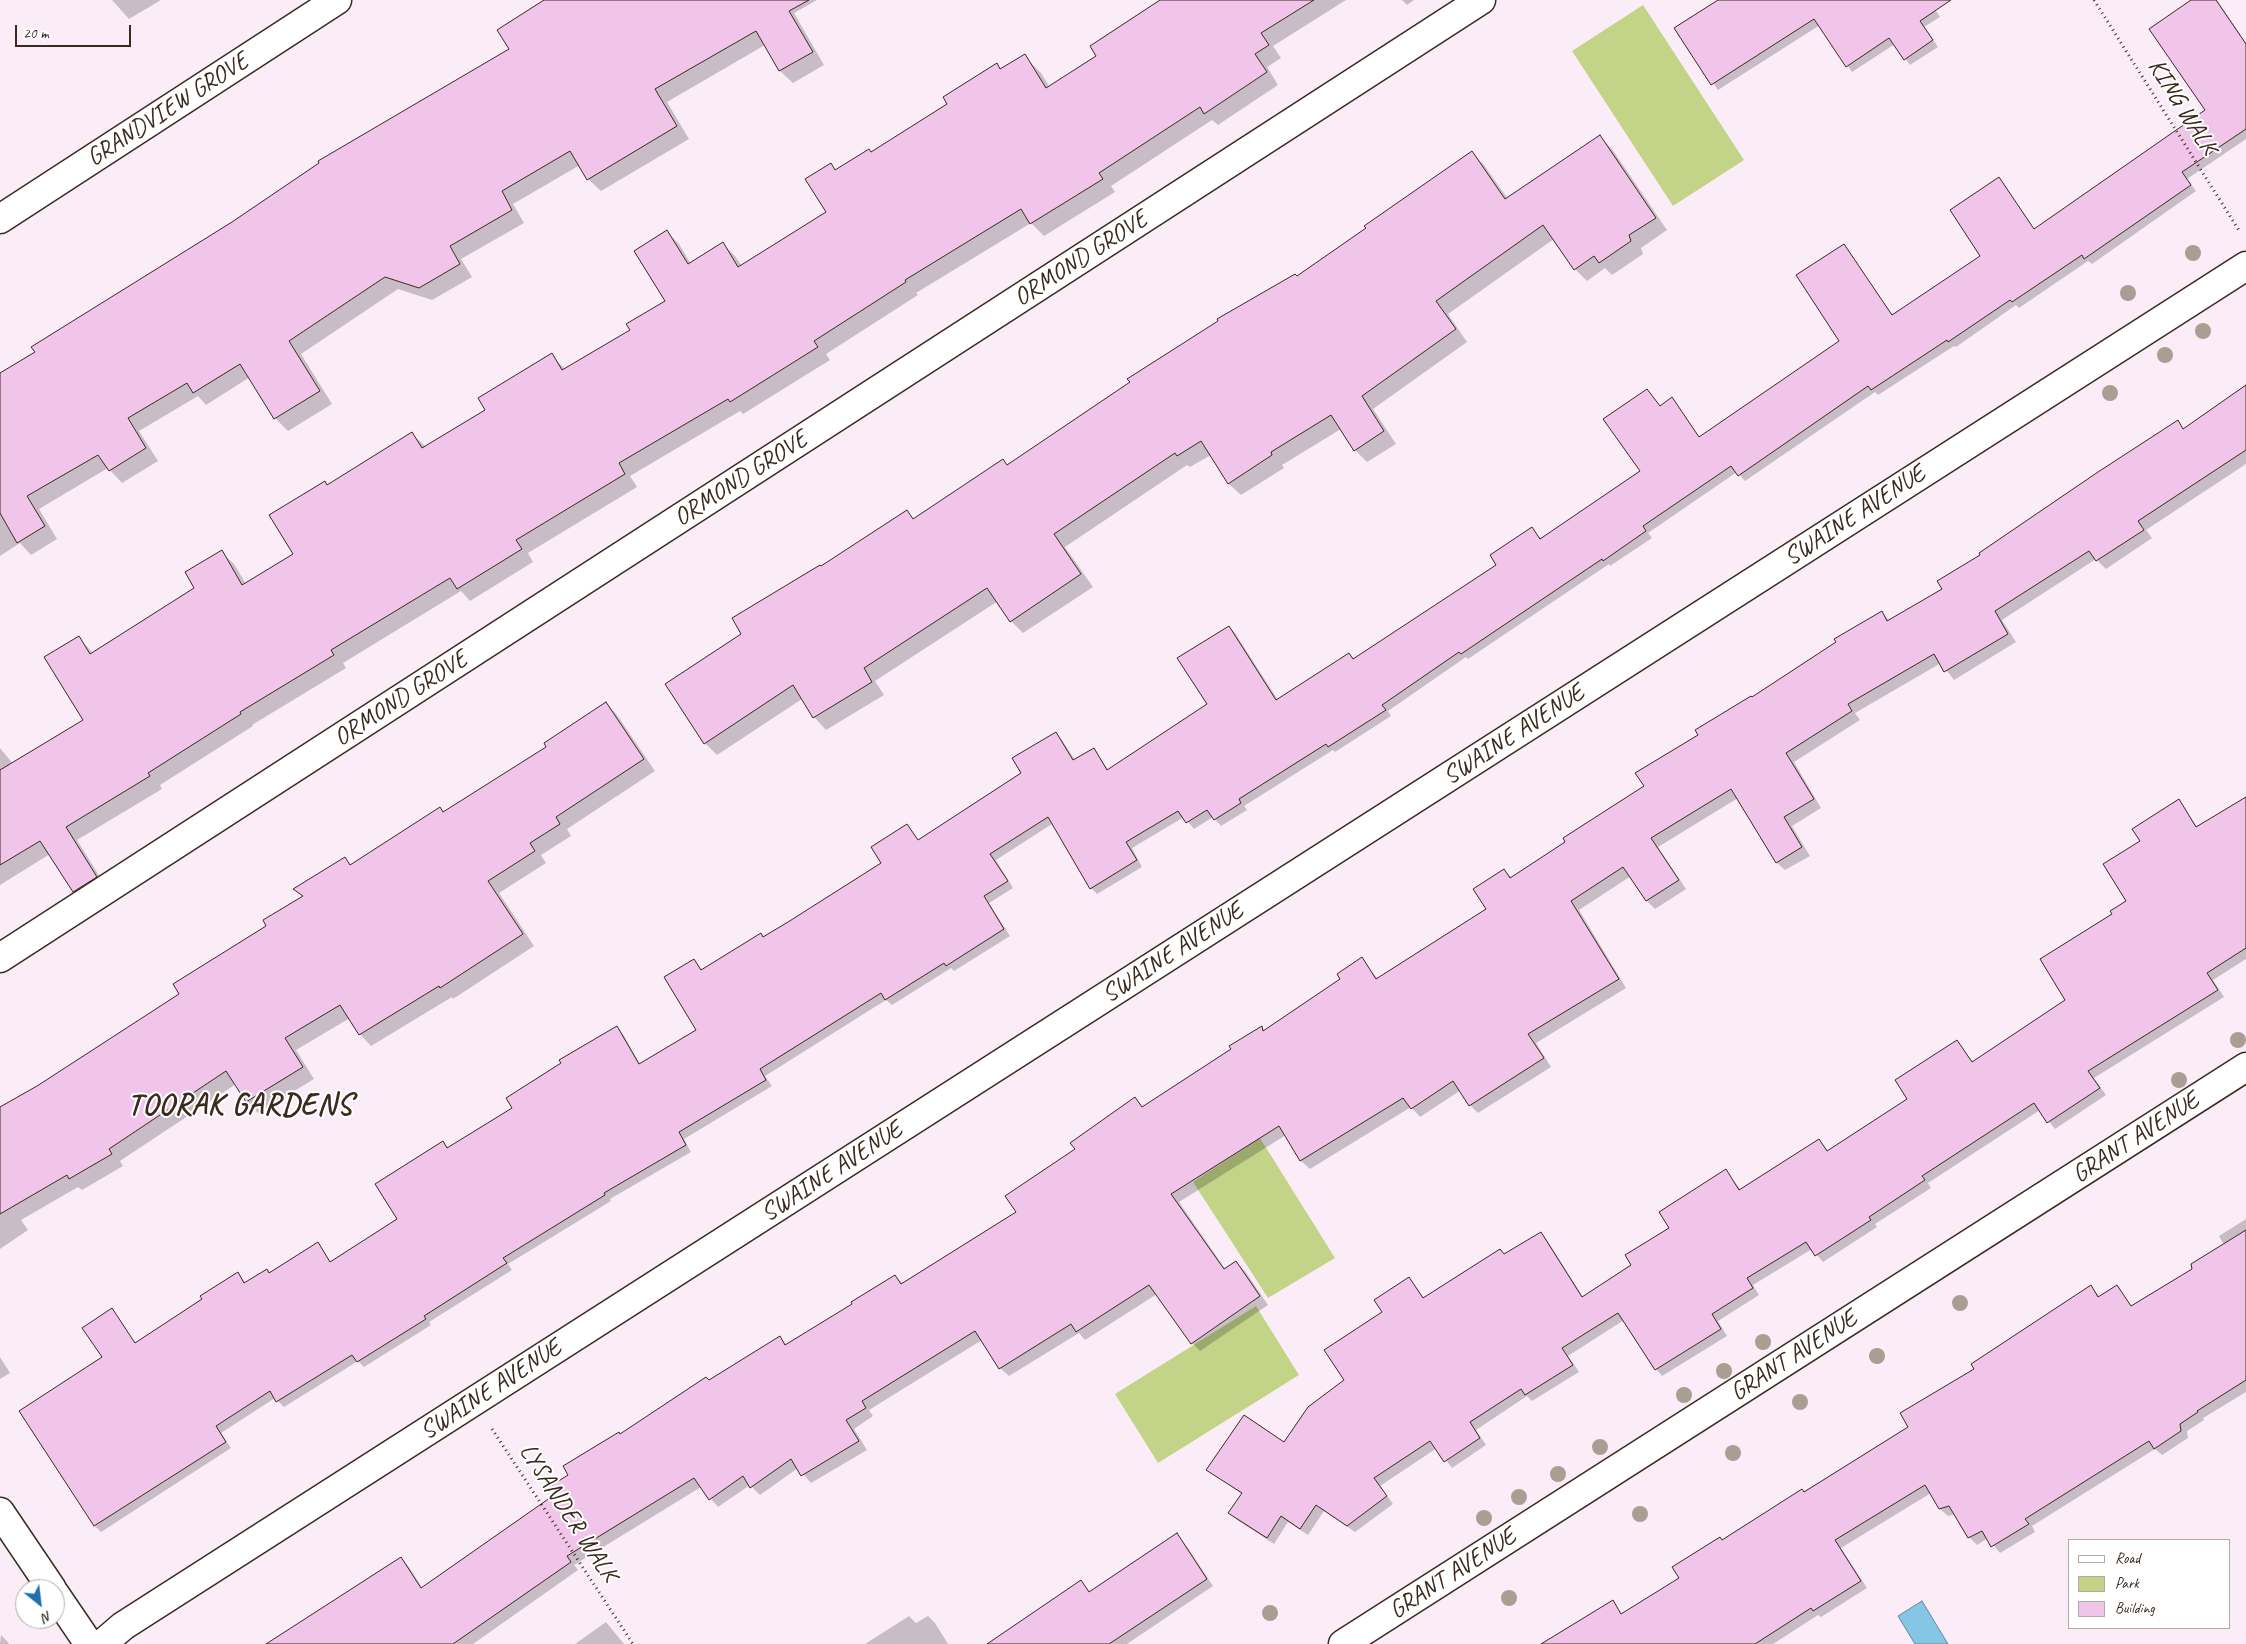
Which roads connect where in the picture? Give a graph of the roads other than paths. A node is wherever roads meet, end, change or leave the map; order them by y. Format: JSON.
{"nodes":[{"id":1,"x":337,"y":0,"type":"edge"},
{"id":2,"x":1481,"y":0,"type":"edge"},
{"id":3,"x":0,"y":219,"type":"edge"},
{"id":4,"x":2246,"y":266,"type":"edge"},
{"id":5,"x":0,"y":958,"type":"edge"},
{"id":6,"x":2246,"y":1067,"type":"edge"},
{"id":7,"x":0,"y":1512,"type":"edge"},
{"id":8,"x":45,"y":1579,"type":"edge"},
{"id":9,"x":65,"y":1609,"type":"edge"},
{"id":10,"x":89,"y":1644,"type":"edge"},
{"id":11,"x":102,"y":1644,"type":"edge"},
{"id":12,"x":1343,"y":1644,"type":"edge"}],
"edges":[{"from":1,"to":3,"type":"street","name":"GRANDVIEW GROVE"},
{"from":2,"to":5,"type":"street","name":"ORMOND GROVE"},
{"from":4,"to":11,"type":"street","name":"SWAINE AVENUE"},
{"from":6,"to":12,"type":"street","name":"GRANT AVENUE"},
{"from":7,"to":8,"type":"street"},
{"from":9,"to":10,"type":"street"}]}
